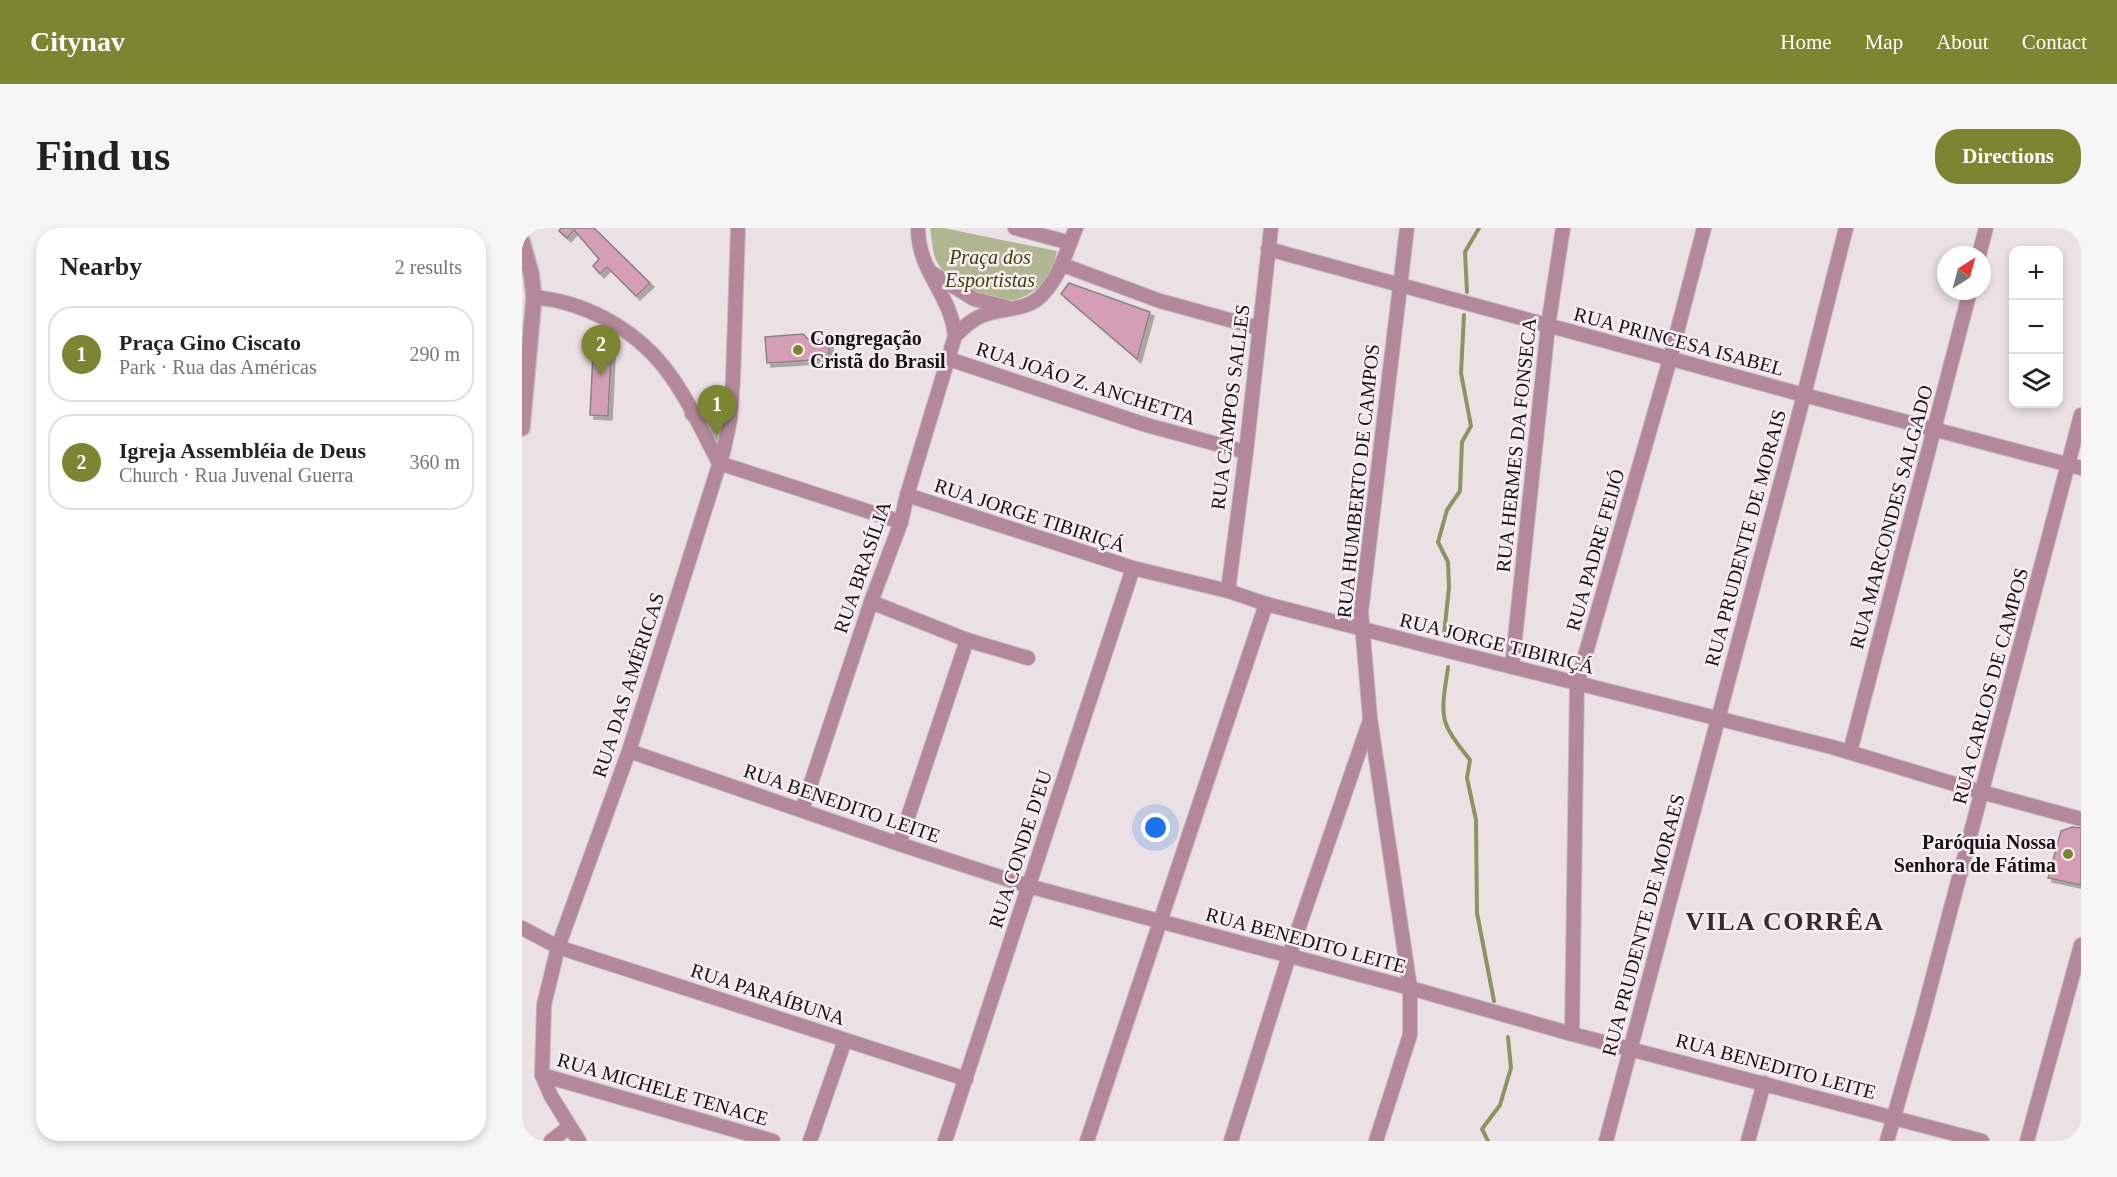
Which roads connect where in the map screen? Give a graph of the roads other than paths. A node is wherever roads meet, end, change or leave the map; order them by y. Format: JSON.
{"nodes":[{"id":1,"x":738,"y":228,"type":"edge"},
{"id":2,"x":918,"y":228,"type":"edge"},
{"id":3,"x":1015,"y":228,"type":"edge"},
{"id":4,"x":1076,"y":228,"type":"edge"},
{"id":5,"x":1271,"y":228,"type":"edge"},
{"id":6,"x":1407,"y":228,"type":"edge"},
{"id":7,"x":1563,"y":228,"type":"edge"},
{"id":8,"x":1704,"y":228,"type":"edge"},
{"id":9,"x":1846,"y":228,"type":"edge"},
{"id":10,"x":1986,"y":228,"type":"edge"},
{"id":11,"x":522,"y":241,"type":"edge"},
{"id":12,"x":1070,"y":243,"type":"junction"},
{"id":13,"x":1981,"y":246,"type":"edge"},
{"id":14,"x":1268,"y":249,"type":"junction"},
{"id":15,"x":1063,"y":265,"type":"junction"},
{"id":16,"x":927,"y":270,"type":"junction"},
{"id":17,"x":1399,"y":286,"type":"junction"},
{"id":18,"x":528,"y":298,"type":"edge"},
{"id":19,"x":1968,"y":300,"type":"edge"},
{"id":20,"x":1015,"y":309,"type":"junction"},
{"id":21,"x":1548,"y":326,"type":"junction"},
{"id":22,"x":1258,"y":328,"type":"junction"},
{"id":23,"x":955,"y":336,"type":"junction"},
{"id":24,"x":949,"y":359,"type":"junction"},
{"id":25,"x":1670,"y":359,"type":"junction"},
{"id":26,"x":1803,"y":395,"type":"junction"},
{"id":27,"x":730,"y":412,"type":"junction"},
{"id":28,"x":692,"y":414,"type":"junction"},
{"id":29,"x":2081,"y":415,"type":"edge"},
{"id":30,"x":522,"y":428,"type":"edge"},
{"id":31,"x":1933,"y":430,"type":"junction"},
{"id":32,"x":1246,"y":452,"type":"junction"},
{"id":33,"x":719,"y":463,"type":"junction"},
{"id":34,"x":2074,"y":466,"type":"edge"},
{"id":35,"x":907,"y":495,"type":"junction"},
{"id":36,"x":901,"y":522,"type":"junction"},
{"id":37,"x":1133,"y":568,"type":"junction"},
{"id":38,"x":1228,"y":591,"type":"junction"},
{"id":39,"x":871,"y":602,"type":"junction"},
{"id":40,"x":1266,"y":604,"type":"junction"},
{"id":41,"x":1361,"y":628,"type":"junction"},
{"id":42,"x":967,"y":639,"type":"junction"},
{"id":43,"x":1028,"y":658,"type":"dead end"},
{"id":44,"x":1512,"y":667,"type":"junction"},
{"id":45,"x":1577,"y":684,"type":"junction"},
{"id":46,"x":1370,"y":718,"type":"junction"},
{"id":47,"x":1717,"y":719,"type":"junction"},
{"id":48,"x":629,"y":751,"type":"junction"},
{"id":49,"x":1850,"y":752,"type":"junction"},
{"id":50,"x":1981,"y":792,"type":"junction"},
{"id":51,"x":802,"y":810,"type":"junction"},
{"id":52,"x":2081,"y":819,"type":"edge"},
{"id":53,"x":899,"y":844,"type":"junction"},
{"id":54,"x":1028,"y":886,"type":"junction"},
{"id":55,"x":1160,"y":921,"type":"junction"},
{"id":56,"x":522,"y":928,"type":"edge"},
{"id":57,"x":2081,"y":945,"type":"edge"},
{"id":58,"x":558,"y":947,"type":"junction"},
{"id":59,"x":1289,"y":956,"type":"junction"},
{"id":60,"x":1410,"y":988,"type":"junction"},
{"id":61,"x":1572,"y":1034,"type":"junction"},
{"id":62,"x":845,"y":1040,"type":"junction"},
{"id":63,"x":1631,"y":1048,"type":"junction"},
{"id":64,"x":542,"y":1075,"type":"junction"},
{"id":65,"x":966,"y":1079,"type":"junction"},
{"id":66,"x":1764,"y":1083,"type":"junction"},
{"id":67,"x":1893,"y":1117,"type":"junction"},
{"id":68,"x":569,"y":1127,"type":"junction"},
{"id":69,"x":551,"y":1141,"type":"edge"},
{"id":70,"x":579,"y":1141,"type":"edge"},
{"id":71,"x":773,"y":1141,"type":"edge"},
{"id":72,"x":810,"y":1141,"type":"edge"},
{"id":73,"x":945,"y":1141,"type":"edge"},
{"id":74,"x":1087,"y":1141,"type":"edge"},
{"id":75,"x":1231,"y":1141,"type":"edge"},
{"id":76,"x":1376,"y":1141,"type":"edge"},
{"id":77,"x":1606,"y":1141,"type":"edge"},
{"id":78,"x":1748,"y":1141,"type":"edge"},
{"id":79,"x":1887,"y":1141,"type":"edge"},
{"id":80,"x":1982,"y":1141,"type":"edge"},
{"id":81,"x":2027,"y":1141,"type":"edge"}],
"edges":[{"from":1,"to":27,"type":"street","name":"RUA DAS AMÉRICAS"},
{"from":2,"to":16,"type":"street"},
{"from":3,"to":12,"type":"street"},
{"from":4,"to":12,"type":"street"},
{"from":5,"to":14,"type":"street","name":"RUA CAMPOS SALLES"},
{"from":6,"to":17,"type":"street","name":"RUA HUMBERTO DE CAMPOS"},
{"from":7,"to":21,"type":"street","name":"RUA HERMES DA FONSECA"},
{"from":8,"to":25,"type":"street","name":"RUA PADRE FEIJÓ"},
{"from":9,"to":26,"type":"street","name":"RUA PRUDENTE DE MORAIS"},
{"from":10,"to":13,"type":"street"},
{"from":11,"to":18,"type":"street"},
{"from":12,"to":15,"type":"street"},
{"from":14,"to":17,"type":"street","name":"RUA PRINCESA ISABEL"},
{"from":14,"to":22,"type":"street","name":"RUA CAMPOS SALLES"},
{"from":15,"to":20,"type":"street"},
{"from":15,"to":22,"type":"street"},
{"from":16,"to":20,"type":"street"},
{"from":16,"to":23,"type":"street"},
{"from":17,"to":21,"type":"street","name":"RUA PRINCESA ISABEL"},
{"from":17,"to":41,"type":"street","name":"RUA HUMBERTO DE CAMPOS"},
{"from":18,"to":28,"type":"street"},
{"from":18,"to":30,"type":"street"},
{"from":19,"to":31,"type":"street","name":"RUA MARCONDES SALGADO"},
{"from":20,"to":23,"type":"street"},
{"from":21,"to":25,"type":"street","name":"RUA PRINCESA ISABEL"},
{"from":21,"to":44,"type":"street","name":"RUA HERMES DA FONSECA"},
{"from":22,"to":32,"type":"street","name":"RUA CAMPOS SALLES"},
{"from":23,"to":24,"type":"street","name":"RUA BRASÍLIA"},
{"from":24,"to":32,"type":"street","name":"RUA JOÃO Z. ANCHETTA"},
{"from":24,"to":35,"type":"street","name":"RUA BRASÍLIA"},
{"from":25,"to":26,"type":"street","name":"RUA PRINCESA ISABEL"},
{"from":25,"to":45,"type":"street","name":"RUA PADRE FEIJÓ"},
{"from":26,"to":31,"type":"street","name":"RUA PRINCESA ISABEL"},
{"from":26,"to":47,"type":"street","name":"RUA PRUDENTE DE MORAIS"},
{"from":27,"to":28,"type":"street"},
{"from":27,"to":33,"type":"street","name":"RUA DAS AMÉRICAS"},
{"from":28,"to":33,"type":"street"},
{"from":29,"to":34,"type":"street","name":"RUA CARLOS DE CAMPOS"},
{"from":31,"to":34,"type":"street","name":"RUA PRINCESA ISABEL"},
{"from":31,"to":49,"type":"street","name":"RUA MARCONDES SALGADO"},
{"from":32,"to":38,"type":"street","name":"RUA CAMPOS SALLES"},
{"from":33,"to":36,"type":"street"},
{"from":33,"to":48,"type":"street","name":"RUA DAS AMÉRICAS"},
{"from":34,"to":50,"type":"street","name":"RUA CARLOS DE CAMPOS"},
{"from":35,"to":36,"type":"street","name":"RUA BRASÍLIA"},
{"from":35,"to":37,"type":"street","name":"RUA JORGE TIBIRIÇÁ"},
{"from":36,"to":39,"type":"street","name":"RUA BRASÍLIA"},
{"from":37,"to":38,"type":"street","name":"RUA JORGE TIBIRIÇÁ"},
{"from":37,"to":54,"type":"street","name":"RUA CONDE D'EU"},
{"from":38,"to":40,"type":"street","name":"RUA JORGE TIBIRIÇÁ"},
{"from":39,"to":42,"type":"street"},
{"from":39,"to":51,"type":"street","name":"RUA BRASÍLIA"},
{"from":40,"to":41,"type":"street","name":"RUA JORGE TIBIRIÇÁ"},
{"from":40,"to":55,"type":"street"},
{"from":41,"to":44,"type":"street","name":"RUA JORGE TIBIRIÇÁ"},
{"from":41,"to":46,"type":"street","name":"RUA HUMBERTO DE CAMPOS"},
{"from":42,"to":43,"type":"street"},
{"from":42,"to":53,"type":"street"},
{"from":44,"to":45,"type":"street","name":"RUA JORGE TIBIRIÇÁ"},
{"from":45,"to":47,"type":"street","name":"RUA JORGE TIBIRIÇÁ"},
{"from":45,"to":61,"type":"street","name":"RUA PADRE FEIJÓ"},
{"from":46,"to":59,"type":"street"},
{"from":46,"to":60,"type":"street","name":"RUA HUMBERTO DE CAMPOS"},
{"from":47,"to":49,"type":"street","name":"RUA JORGE TIBIRIÇÁ"},
{"from":47,"to":63,"type":"street","name":"RUA PRUDENTE DE MORAES"},
{"from":48,"to":51,"type":"street","name":"RUA BENEDITO LEITE"},
{"from":48,"to":58,"type":"street","name":"RUA DAS AMÉRICAS"},
{"from":49,"to":50,"type":"street","name":"RUA JORGE TIBIRIÇÁ"},
{"from":50,"to":52,"type":"street","name":"RUA JORGE TIBIRIÇÁ"},
{"from":50,"to":67,"type":"street","name":"RUA CARLOS DE CAMPOS"},
{"from":51,"to":53,"type":"street","name":"RUA BENEDITO LEITE"},
{"from":53,"to":54,"type":"street","name":"RUA BENEDITO LEITE"},
{"from":54,"to":55,"type":"street","name":"RUA BENEDITO LEITE"},
{"from":54,"to":65,"type":"street","name":"RUA CONDE D'EU"},
{"from":55,"to":59,"type":"street","name":"RUA BENEDITO LEITE"},
{"from":55,"to":74,"type":"street"},
{"from":56,"to":58,"type":"street","name":"RUA PARAÍBUNA"},
{"from":57,"to":81,"type":"street"},
{"from":58,"to":62,"type":"street","name":"RUA PARAÍBUNA"},
{"from":58,"to":64,"type":"street","name":"RUA DAS AMÉRICAS"},
{"from":59,"to":60,"type":"street","name":"RUA BENEDITO LEITE"},
{"from":59,"to":75,"type":"street"},
{"from":60,"to":61,"type":"street","name":"RUA BENEDITO LEITE"},
{"from":60,"to":76,"type":"street","name":"RUA HUMBERTO DE CAMPOS"},
{"from":61,"to":63,"type":"street","name":"RUA BENEDITO LEITE"},
{"from":62,"to":65,"type":"street","name":"RUA PARAÍBUNA"},
{"from":62,"to":72,"type":"street"},
{"from":63,"to":66,"type":"street","name":"RUA BENEDITO LEITE"},
{"from":63,"to":77,"type":"street","name":"RUA PRUDENTE DE MORAES"},
{"from":64,"to":68,"type":"street","name":"RUA DAS AMÉRICAS"},
{"from":64,"to":71,"type":"street","name":"RUA MICHELE TENACE"},
{"from":65,"to":73,"type":"street","name":"RUA CONDE D'EU"},
{"from":66,"to":67,"type":"street","name":"RUA BENEDITO LEITE"},
{"from":66,"to":78,"type":"street"},
{"from":67,"to":79,"type":"street","name":"RUA CARLOS DE CAMPOS"},
{"from":67,"to":80,"type":"street","name":"RUA BENEDITO LEITE"},
{"from":68,"to":69,"type":"street"},
{"from":68,"to":70,"type":"street","name":"RUA DAS AMÉRICAS"}]}
